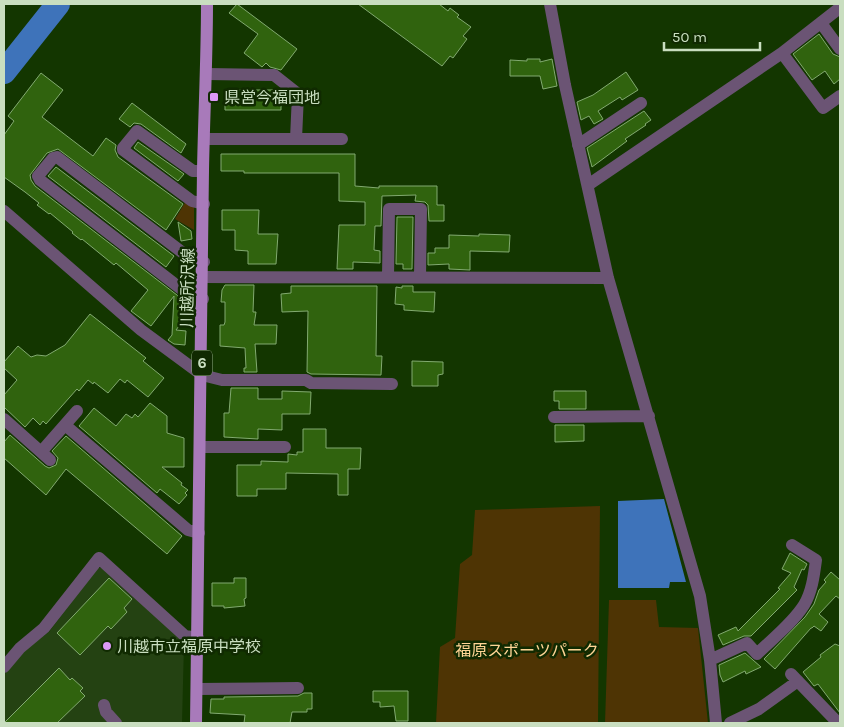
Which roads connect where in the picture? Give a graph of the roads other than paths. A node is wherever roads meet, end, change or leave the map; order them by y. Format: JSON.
{"nodes":[{"id":1,"x":207,"y":4,"type":"edge"},
{"id":2,"x":551,"y":4,"type":"edge"},
{"id":3,"x":837,"y":10,"type":"dead end"},
{"id":4,"x":822,"y":23,"type":"junction"},
{"id":5,"x":840,"y":48,"type":"edge"},
{"id":6,"x":782,"y":53,"type":"junction"},
{"id":7,"x":207,"y":74,"type":"junction"},
{"id":8,"x":840,"y":96,"type":"edge"},
{"id":9,"x":641,"y":103,"type":"dead end"},
{"id":10,"x":204,"y":139,"type":"junction"},
{"id":11,"x":296,"y":139,"type":"junction"},
{"id":12,"x":342,"y":139,"type":"dead end"},
{"id":13,"x":578,"y":145,"type":"junction"},
{"id":14,"x":203,"y":171,"type":"junction"},
{"id":15,"x":588,"y":185,"type":"junction"},
{"id":16,"x":204,"y":204,"type":"junction"},
{"id":17,"x":4,"y":211,"type":"edge"},
{"id":18,"x":204,"y":262,"type":"junction"},
{"id":19,"x":203,"y":277,"type":"junction"},
{"id":20,"x":388,"y":277,"type":"junction"},
{"id":21,"x":420,"y":277,"type":"junction"},
{"id":22,"x":608,"y":278,"type":"junction"},
{"id":23,"x":203,"y":299,"type":"junction"},
{"id":24,"x":202,"y":375,"type":"junction"},
{"id":25,"x":392,"y":384,"type":"dead end"},
{"id":26,"x":77,"y":411,"type":"dead end"},
{"id":27,"x":649,"y":416,"type":"junction"},
{"id":28,"x":554,"y":417,"type":"dead end"},
{"id":29,"x":4,"y":419,"type":"edge"},
{"id":30,"x":65,"y":425,"type":"junction"},
{"id":31,"x":201,"y":447,"type":"junction"},
{"id":32,"x":285,"y":447,"type":"dead end"},
{"id":33,"x":199,"y":534,"type":"junction"},
{"id":34,"x":792,"y":545,"type":"dead end"},
{"id":35,"x":198,"y":638,"type":"junction"},
{"id":36,"x":710,"y":660,"type":"junction"},
{"id":37,"x":4,"y":667,"type":"edge"},
{"id":38,"x":298,"y":688,"type":"dead end"},
{"id":39,"x":197,"y":689,"type":"junction"},
{"id":40,"x":104,"y":705,"type":"dead end"},
{"id":41,"x":116,"y":723,"type":"edge"},
{"id":42,"x":196,"y":723,"type":"edge"},
{"id":43,"x":716,"y":723,"type":"edge"},
{"id":44,"x":730,"y":723,"type":"edge"},
{"id":45,"x":838,"y":723,"type":"edge"}],
"edges":[{"from":1,"to":7,"type":"main road","name":"川越所沢線","number":"6"},
{"from":2,"to":13,"type":"street"},
{"from":3,"to":4,"type":"street"},
{"from":4,"to":5,"type":"street"},
{"from":4,"to":6,"type":"street"},
{"from":6,"to":8,"type":"street"},
{"from":6,"to":15,"type":"street"},
{"from":7,"to":10,"type":"main road","name":"川越所沢線","number":"6"},
{"from":7,"to":11,"type":"street"},
{"from":9,"to":13,"type":"street"},
{"from":10,"to":11,"type":"street"},
{"from":10,"to":14,"type":"main road","name":"川越所沢線","number":"6"},
{"from":11,"to":12,"type":"street"},
{"from":13,"to":15,"type":"street"},
{"from":14,"to":16,"type":"main road","name":"川越所沢線","number":"6"},
{"from":14,"to":16,"type":"street"},
{"from":15,"to":22,"type":"street"},
{"from":16,"to":18,"type":"main road","name":"川越所沢線","number":"6"},
{"from":17,"to":24,"type":"street"},
{"from":18,"to":19,"type":"main road","name":"川越所沢線","number":"6"},
{"from":18,"to":23,"type":"street"},
{"from":19,"to":20,"type":"street"},
{"from":19,"to":23,"type":"main road","name":"川越所沢線","number":"6"},
{"from":20,"to":21,"type":"street"},
{"from":20,"to":21,"type":"street"},
{"from":21,"to":22,"type":"street"},
{"from":22,"to":27,"type":"street"},
{"from":23,"to":24,"type":"main road","name":"川越所沢線","number":"6"},
{"from":24,"to":25,"type":"street"},
{"from":24,"to":31,"type":"main road","name":"川越所沢線","number":"6"},
{"from":26,"to":30,"type":"street"},
{"from":27,"to":28,"type":"street"},
{"from":27,"to":36,"type":"street"},
{"from":29,"to":30,"type":"street"},
{"from":30,"to":33,"type":"street"},
{"from":31,"to":32,"type":"street"},
{"from":31,"to":33,"type":"main road","name":"川越所沢線","number":"6"},
{"from":33,"to":35,"type":"main road","name":"川越所沢線","number":"6"},
{"from":34,"to":36,"type":"street"},
{"from":35,"to":37,"type":"street"},
{"from":35,"to":39,"type":"main road","name":"川越所沢線","number":"6"},
{"from":36,"to":43,"type":"street"},
{"from":38,"to":39,"type":"street"},
{"from":39,"to":42,"type":"main road","name":"川越所沢線","number":"6"},
{"from":40,"to":41,"type":"street"},
{"from":44,"to":45,"type":"street"}]}
